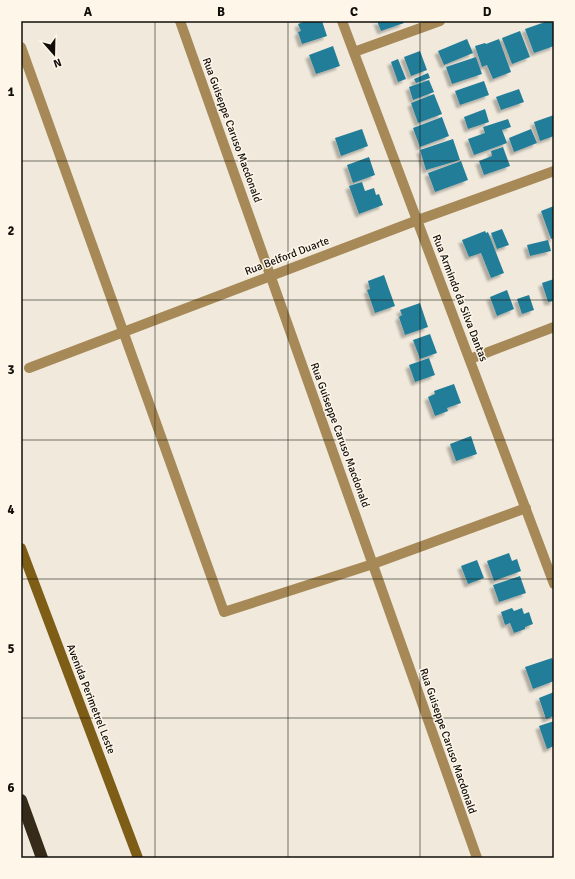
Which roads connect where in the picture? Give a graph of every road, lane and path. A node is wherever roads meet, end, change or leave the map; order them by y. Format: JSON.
{"nodes":[{"id":1,"x":180,"y":21,"type":"edge"},
{"id":2,"x":342,"y":21,"type":"edge"},
{"id":3,"x":407,"y":21,"type":"edge"},
{"id":4,"x":440,"y":21,"type":"edge"},
{"id":5,"x":411,"y":31,"type":"junction"},
{"id":6,"x":21,"y":46,"type":"edge"},
{"id":7,"x":354,"y":52,"type":"junction"},
{"id":8,"x":554,"y":171,"type":"edge"},
{"id":9,"x":418,"y":220,"type":"junction"},
{"id":10,"x":270,"y":275,"type":"junction"},
{"id":11,"x":554,"y":327,"type":"edge"},
{"id":12,"x":124,"y":332,"type":"junction"},
{"id":13,"x":470,"y":358,"type":"junction"},
{"id":14,"x":29,"y":368,"type":"dead end"},
{"id":15,"x":526,"y":508,"type":"junction"},
{"id":16,"x":21,"y":548,"type":"edge"},
{"id":17,"x":373,"y":564,"type":"junction"},
{"id":18,"x":554,"y":584,"type":"edge"},
{"id":19,"x":21,"y":800,"type":"edge"},
{"id":20,"x":42,"y":858,"type":"edge"},
{"id":21,"x":138,"y":858,"type":"edge"},
{"id":22,"x":476,"y":858,"type":"edge"}],
"edges":[{"from":1,"to":10,"type":"street","name":"Rua Guiseppe Caruso Macdonald"},
{"from":2,"to":7,"type":"street","name":"Rua Armindo da Silva Dantas"},
{"from":3,"to":5,"type":"street"},
{"from":4,"to":5,"type":"street"},
{"from":5,"to":7,"type":"street"},
{"from":6,"to":12,"type":"street"},
{"from":7,"to":9,"type":"street","name":"Rua Armindo da Silva Dantas"},
{"from":8,"to":9,"type":"street","name":"Rua Belford Duarte"},
{"from":9,"to":10,"type":"street","name":"Rua Belford Duarte"},
{"from":9,"to":13,"type":"street","name":"Rua Armindo da Silva Dantas"},
{"from":10,"to":12,"type":"street","name":"Rua Belford Duarte"},
{"from":10,"to":17,"type":"street","name":"Rua Guiseppe Caruso Macdonald"},
{"from":11,"to":13,"type":"street"},
{"from":12,"to":14,"type":"street","name":"Rua Belford Duarte"},
{"from":12,"to":17,"type":"street"},
{"from":13,"to":15,"type":"street","name":"Rua Armindo da Silva Dantas"},
{"from":15,"to":17,"type":"street"},
{"from":15,"to":18,"type":"street","name":"Rua Armindo da Silva Dantas"},
{"from":16,"to":21,"type":"street","name":"Avenida Perimetrel Leste"},
{"from":17,"to":22,"type":"street","name":"Rua Guiseppe Caruso Macdonald"},
{"from":19,"to":20,"type":"highway"}]}
